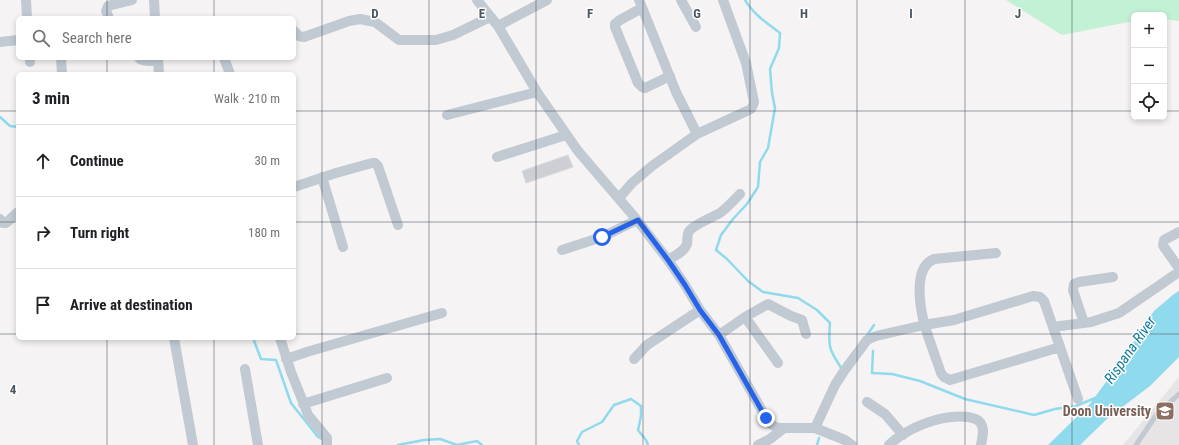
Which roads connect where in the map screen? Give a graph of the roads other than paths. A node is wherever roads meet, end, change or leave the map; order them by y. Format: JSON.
{"nodes":[{"id":1,"x":26,"y":0,"type":"edge"},
{"id":2,"x":132,"y":0,"type":"edge"},
{"id":3,"x":154,"y":0,"type":"edge"},
{"id":4,"x":477,"y":0,"type":"edge"},
{"id":5,"x":548,"y":0,"type":"edge"},
{"id":6,"x":723,"y":0,"type":"edge"},
{"id":7,"x":684,"y":1,"type":"edge"},
{"id":8,"x":640,"y":4,"type":"edge"},
{"id":9,"x":28,"y":16,"type":"edge"},
{"id":10,"x":108,"y":16,"type":"edge"},
{"id":11,"x":155,"y":16,"type":"edge"},
{"id":12,"x":490,"y":17,"type":"junction"},
{"id":13,"x":498,"y":26,"type":"junction"},
{"id":14,"x":696,"y":27,"type":"dead end"},
{"id":15,"x":296,"y":33,"type":"edge"},
{"id":16,"x":16,"y":40,"type":"edge"},
{"id":17,"x":0,"y":42,"type":"edge"},
{"id":18,"x":61,"y":60,"type":"edge"},
{"id":19,"x":158,"y":60,"type":"edge"},
{"id":20,"x":225,"y":60,"type":"edge"},
{"id":21,"x":62,"y":72,"type":"edge"},
{"id":22,"x":159,"y":72,"type":"edge"},
{"id":23,"x":229,"y":72,"type":"edge"},
{"id":24,"x":670,"y":76,"type":"junction"},
{"id":25,"x":537,"y":92,"type":"junction"},
{"id":26,"x":447,"y":114,"type":"dead end"},
{"id":27,"x":697,"y":134,"type":"junction"},
{"id":28,"x":566,"y":135,"type":"junction"},
{"id":29,"x":497,"y":157,"type":"dead end"},
{"id":30,"x":322,"y":178,"type":"junction"},
{"id":31,"x":296,"y":186,"type":"edge"},
{"id":32,"x":740,"y":194,"type":"dead end"},
{"id":33,"x":619,"y":198,"type":"junction"},
{"id":34,"x":16,"y":214,"type":"edge"},
{"id":35,"x":0,"y":219,"type":"edge"},
{"id":36,"x":638,"y":220,"type":"junction"},
{"id":37,"x":398,"y":226,"type":"dead end"},
{"id":38,"x":1179,"y":232,"type":"edge"},
{"id":39,"x":343,"y":247,"type":"dead end"},
{"id":40,"x":562,"y":250,"type":"dead end"},
{"id":41,"x":996,"y":253,"type":"dead end"},
{"id":42,"x":668,"y":260,"type":"junction"},
{"id":43,"x":1179,"y":268,"type":"edge"},
{"id":44,"x":1179,"y":272,"type":"edge"},
{"id":45,"x":1113,"y":277,"type":"dead end"},
{"id":46,"x":700,"y":310,"type":"junction"},
{"id":47,"x":442,"y":313,"type":"dead end"},
{"id":48,"x":745,"y":317,"type":"junction"},
{"id":49,"x":1084,"y":323,"type":"junction"},
{"id":50,"x":924,"y":325,"type":"junction"},
{"id":51,"x":1053,"y":327,"type":"junction"},
{"id":52,"x":806,"y":334,"type":"dead end"},
{"id":53,"x":719,"y":335,"type":"junction"},
{"id":54,"x":174,"y":340,"type":"edge"},
{"id":55,"x":281,"y":340,"type":"edge"},
{"id":56,"x":1060,"y":347,"type":"junction"},
{"id":57,"x":286,"y":359,"type":"junction"},
{"id":58,"x":634,"y":359,"type":"dead end"},
{"id":59,"x":778,"y":363,"type":"dead end"},
{"id":60,"x":245,"y":369,"type":"dead end"},
{"id":61,"x":387,"y":378,"type":"dead end"},
{"id":62,"x":1179,"y":394,"type":"edge"},
{"id":63,"x":1078,"y":400,"type":"dead end"},
{"id":64,"x":867,"y":402,"type":"dead end"},
{"id":65,"x":303,"y":404,"type":"junction"},
{"id":66,"x":784,"y":428,"type":"junction"},
{"id":67,"x":816,"y":428,"type":"junction"},
{"id":68,"x":902,"y":435,"type":"junction"},
{"id":69,"x":327,"y":443,"type":"edge"},
{"id":70,"x":193,"y":445,"type":"edge"},
{"id":71,"x":258,"y":445,"type":"edge"},
{"id":72,"x":758,"y":445,"type":"edge"},
{"id":73,"x":852,"y":445,"type":"edge"},
{"id":74,"x":889,"y":445,"type":"edge"},
{"id":75,"x":981,"y":445,"type":"edge"},
{"id":76,"x":1136,"y":445,"type":"edge"}],
"edges":[{"from":1,"to":9,"type":"street"},
{"from":2,"to":10,"type":"street"},
{"from":3,"to":11,"type":"street"},
{"from":4,"to":12,"type":"street"},
{"from":5,"to":13,"type":"street"},
{"from":6,"to":27,"type":"street"},
{"from":7,"to":14,"type":"street"},
{"from":8,"to":24,"type":"street"},
{"from":8,"to":24,"type":"street"},
{"from":12,"to":13,"type":"street"},
{"from":12,"to":15,"type":"street"},
{"from":13,"to":25,"type":"street"},
{"from":16,"to":17,"type":"street"},
{"from":18,"to":21,"type":"street"},
{"from":19,"to":22,"type":"street"},
{"from":20,"to":23,"type":"street"},
{"from":24,"to":27,"type":"street"},
{"from":25,"to":26,"type":"street"},
{"from":25,"to":28,"type":"street"},
{"from":27,"to":33,"type":"street"},
{"from":28,"to":29,"type":"street"},
{"from":28,"to":33,"type":"street"},
{"from":30,"to":31,"type":"street"},
{"from":30,"to":37,"type":"street"},
{"from":30,"to":39,"type":"street"},
{"from":32,"to":42,"type":"street"},
{"from":33,"to":36,"type":"street"},
{"from":34,"to":35,"type":"street"},
{"from":36,"to":40,"type":"street"},
{"from":36,"to":42,"type":"street"},
{"from":38,"to":43,"type":"street"},
{"from":41,"to":50,"type":"street"},
{"from":42,"to":46,"type":"street"},
{"from":44,"to":49,"type":"street"},
{"from":45,"to":49,"type":"street"},
{"from":46,"to":53,"type":"street"},
{"from":46,"to":58,"type":"street"},
{"from":47,"to":57,"type":"street"},
{"from":48,"to":52,"type":"street"},
{"from":48,"to":53,"type":"street"},
{"from":48,"to":59,"type":"street"},
{"from":49,"to":51,"type":"street"},
{"from":50,"to":51,"type":"street"},
{"from":50,"to":56,"type":"street"},
{"from":50,"to":67,"type":"street"},
{"from":51,"to":56,"type":"street"},
{"from":53,"to":66,"type":"street"},
{"from":54,"to":70,"type":"street"},
{"from":55,"to":57,"type":"street"},
{"from":56,"to":63,"type":"street"},
{"from":57,"to":65,"type":"street"},
{"from":60,"to":71,"type":"street"},
{"from":61,"to":65,"type":"street"},
{"from":62,"to":76,"type":"lane"},
{"from":64,"to":68,"type":"street"},
{"from":65,"to":69,"type":"street"},
{"from":66,"to":67,"type":"street"},
{"from":66,"to":72,"type":"street"},
{"from":67,"to":73,"type":"street"},
{"from":68,"to":74,"type":"street"},
{"from":68,"to":75,"type":"street"}]}
